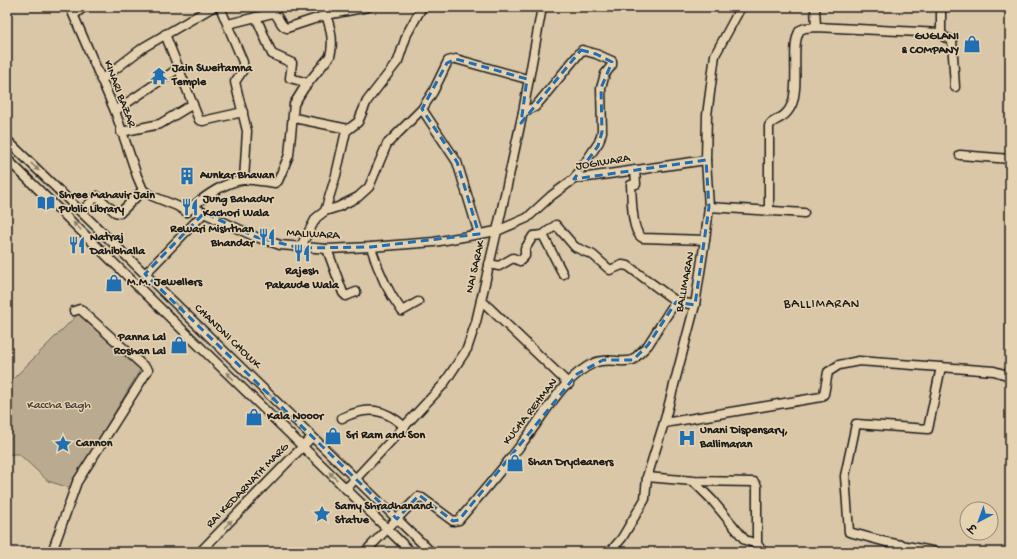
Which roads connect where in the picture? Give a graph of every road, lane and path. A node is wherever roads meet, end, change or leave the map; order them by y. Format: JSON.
{"nodes":[{"id":1,"x":84,"y":7,"type":"edge"},
{"id":2,"x":213,"y":7,"type":"edge"},
{"id":3,"x":220,"y":7,"type":"edge"},
{"id":4,"x":323,"y":7,"type":"edge"},
{"id":5,"x":368,"y":7,"type":"edge"},
{"id":6,"x":422,"y":7,"type":"edge"},
{"id":7,"x":550,"y":7,"type":"edge"},
{"id":8,"x":815,"y":7,"type":"edge"},
{"id":9,"x":941,"y":7,"type":"edge"},
{"id":10,"x":542,"y":9,"type":"edge"},
{"id":11,"x":738,"y":9,"type":"edge"},
{"id":12,"x":72,"y":11,"type":"edge"},
{"id":13,"x":326,"y":15,"type":"junction"},
{"id":14,"x":256,"y":17,"type":"junction"},
{"id":15,"x":228,"y":24,"type":"junction"},
{"id":16,"x":816,"y":27,"type":"junction"},
{"id":17,"x":941,"y":33,"type":"junction"},
{"id":18,"x":165,"y":34,"type":"junction"},
{"id":19,"x":179,"y":68,"type":"junction"},
{"id":20,"x":527,"y":79,"type":"junction"},
{"id":21,"x":101,"y":80,"type":"junction"},
{"id":22,"x":308,"y":83,"type":"junction"},
{"id":23,"x":955,"y":87,"type":"dead end"},
{"id":24,"x":193,"y":104,"type":"junction"},
{"id":25,"x":422,"y":109,"type":"junction"},
{"id":26,"x":115,"y":111,"type":"junction"},
{"id":27,"x":243,"y":112,"type":"junction"},
{"id":28,"x":523,"y":112,"type":"junction"},
{"id":29,"x":294,"y":118,"type":"junction"},
{"id":30,"x":348,"y":129,"type":"junction"},
{"id":31,"x":121,"y":132,"type":"junction"},
{"id":32,"x":7,"y":140,"type":"edge"},
{"id":33,"x":960,"y":155,"type":"dead end"},
{"id":34,"x":7,"y":159,"type":"edge"},
{"id":35,"x":1010,"y":159,"type":"edge"},
{"id":36,"x":706,"y":160,"type":"junction"},
{"id":37,"x":634,"y":170,"type":"junction"},
{"id":38,"x":574,"y":179,"type":"junction"},
{"id":39,"x":244,"y":180,"type":"junction"},
{"id":40,"x":143,"y":190,"type":"junction"},
{"id":41,"x":193,"y":206,"type":"junction"},
{"id":42,"x":709,"y":207,"type":"junction"},
{"id":43,"x":326,"y":211,"type":"junction"},
{"id":44,"x":769,"y":211,"type":"junction"},
{"id":45,"x":81,"y":212,"type":"junction"},
{"id":46,"x":204,"y":213,"type":"junction"},
{"id":47,"x":804,"y":213,"type":"dead end"},
{"id":48,"x":497,"y":231,"type":"junction"},
{"id":49,"x":479,"y":234,"type":"junction"},
{"id":50,"x":543,"y":235,"type":"junction"},
{"id":51,"x":706,"y":240,"type":"junction"},
{"id":52,"x":371,"y":247,"type":"junction"},
{"id":53,"x":300,"y":248,"type":"junction"},
{"id":54,"x":327,"y":249,"type":"junction"},
{"id":55,"x":489,"y":264,"type":"junction"},
{"id":56,"x":145,"y":274,"type":"junction"},
{"id":57,"x":563,"y":274,"type":"dead end"},
{"id":58,"x":356,"y":292,"type":"dead end"},
{"id":59,"x":481,"y":300,"type":"junction"},
{"id":60,"x":418,"y":302,"type":"dead end"},
{"id":61,"x":677,"y":302,"type":"junction"},
{"id":62,"x":694,"y":305,"type":"junction"},
{"id":63,"x":74,"y":310,"type":"dead end"},
{"id":64,"x":941,"y":367,"type":"junction"},
{"id":65,"x":1010,"y":376,"type":"edge"},
{"id":66,"x":568,"y":384,"type":"junction"},
{"id":67,"x":342,"y":418,"type":"dead end"},
{"id":68,"x":664,"y":423,"type":"junction"},
{"id":69,"x":405,"y":427,"type":"junction"},
{"id":70,"x":312,"y":436,"type":"junction"},
{"id":71,"x":302,"y":446,"type":"junction"},
{"id":72,"x":647,"y":477,"type":"junction"},
{"id":73,"x":356,"y":479,"type":"junction"},
{"id":74,"x":693,"y":481,"type":"junction"},
{"id":75,"x":346,"y":489,"type":"junction"},
{"id":76,"x":397,"y":519,"type":"junction"},
{"id":77,"x":388,"y":529,"type":"junction"},
{"id":78,"x":757,"y":544,"type":"junction"},
{"id":79,"x":52,"y":552,"type":"edge"},
{"id":80,"x":200,"y":552,"type":"edge"},
{"id":81,"x":365,"y":552,"type":"edge"},
{"id":82,"x":411,"y":552,"type":"edge"},
{"id":83,"x":431,"y":552,"type":"edge"},
{"id":84,"x":610,"y":552,"type":"edge"},
{"id":85,"x":762,"y":552,"type":"edge"},
{"id":86,"x":937,"y":552,"type":"edge"}],
"edges":[{"from":1,"to":12,"type":"street"},
{"from":2,"to":18,"type":"street"},
{"from":3,"to":15,"type":"street"},
{"from":4,"to":13,"type":"street"},
{"from":5,"to":13,"type":"street"},
{"from":6,"to":30,"type":"street"},
{"from":7,"to":10,"type":"street"},
{"from":8,"to":16,"type":"street"},
{"from":9,"to":17,"type":"street"},
{"from":10,"to":20,"type":"street","name":"NAI SARAK"},
{"from":11,"to":36,"type":"street","name":"BALLIMARAN"},
{"from":12,"to":21,"type":"street","name":"KINARI BAZAR"},
{"from":13,"to":14,"type":"street"},
{"from":13,"to":22,"type":"street"},
{"from":14,"to":15,"type":"street"},
{"from":14,"to":22,"type":"street"},
{"from":15,"to":27,"type":"street"},
{"from":16,"to":17,"type":"street"},
{"from":16,"to":44,"type":"street"},
{"from":17,"to":23,"type":"street"},
{"from":18,"to":19,"type":"street"},
{"from":18,"to":21,"type":"street"},
{"from":19,"to":24,"type":"street"},
{"from":19,"to":26,"type":"street"},
{"from":20,"to":25,"type":"street"},
{"from":20,"to":28,"type":"street","name":"NAI SARAK"},
{"from":21,"to":26,"type":"street","name":"KINARI BAZAR"},
{"from":22,"to":29,"type":"street"},
{"from":24,"to":27,"type":"street"},
{"from":24,"to":31,"type":"street"},
{"from":25,"to":43,"type":"street"},
{"from":25,"to":49,"type":"street"},
{"from":26,"to":31,"type":"street","name":"KINARI BAZAR"},
{"from":27,"to":39,"type":"street"},
{"from":28,"to":38,"type":"street"},
{"from":28,"to":48,"type":"street","name":"NAI SARAK"},
{"from":29,"to":30,"type":"street"},
{"from":29,"to":39,"type":"street"},
{"from":30,"to":43,"type":"street"},
{"from":31,"to":40,"type":"street","name":"KINARI BAZAR"},
{"from":32,"to":45,"type":"street","name":"CHANDNI CHOWK","one_way":true},
{"from":33,"to":35,"type":"street"},
{"from":71,"to":34,"type":"street","one_way":true},
{"from":36,"to":37,"type":"street","name":"JOGIWARA"},
{"from":36,"to":42,"type":"street","name":"BALLIMARAN"},
{"from":37,"to":38,"type":"street","name":"JOGIWARA"},
{"from":37,"to":51,"type":"street"},
{"from":38,"to":48,"type":"street","name":"JOGIWARA"},
{"from":39,"to":41,"type":"street"},
{"from":40,"to":41,"type":"street"},
{"from":40,"to":45,"type":"street"},
{"from":41,"to":46,"type":"street","name":"MALIWARA"},
{"from":42,"to":44,"type":"street"},
{"from":42,"to":51,"type":"street","name":"BALLIMARAN"},
{"from":43,"to":53,"type":"street"},
{"from":44,"to":47,"type":"street"},
{"from":45,"to":56,"type":"street","name":"CHANDNI CHOWK"},
{"from":46,"to":53,"type":"street","name":"MALIWARA"},
{"from":46,"to":56,"type":"street"},
{"from":48,"to":49,"type":"street","name":"MALIWARA"},
{"from":48,"to":55,"type":"street","name":"NAI SARAK"},
{"from":49,"to":52,"type":"street","name":"MALIWARA"},
{"from":50,"to":55,"type":"street"},
{"from":50,"to":57,"type":"street"},
{"from":50,"to":61,"type":"street"},
{"from":51,"to":62,"type":"street","name":"BALLIMARAN"},
{"from":52,"to":54,"type":"street","name":"MALIWARA"},
{"from":52,"to":60,"type":"street"},
{"from":53,"to":54,"type":"street","name":"MALIWARA"},
{"from":54,"to":58,"type":"street"},
{"from":55,"to":59,"type":"street","name":"NAI SARAK"},
{"from":56,"to":70,"type":"street","name":"CHANDNI CHOWK","one_way":true},
{"from":59,"to":66,"type":"street"},
{"from":59,"to":69,"type":"street","name":"NAI SARAK"},
{"from":61,"to":62,"type":"street"},
{"from":61,"to":66,"type":"street","name":"KUCHA REHMAN"},
{"from":62,"to":68,"type":"street","name":"BALLIMARAN"},
{"from":63,"to":79,"type":"street"},
{"from":64,"to":65,"type":"street"},
{"from":64,"to":68,"type":"street"},
{"from":64,"to":86,"type":"street"},
{"from":66,"to":76,"type":"street","name":"KUCHA REHMAN"},
{"from":67,"to":69,"type":"street"},
{"from":68,"to":72,"type":"street","name":"BALLIMARAN"},
{"from":69,"to":73,"type":"street","name":"NAI SARAK"},
{"from":70,"to":71,"type":"street","name":"RAI KEDARNATH MARG"},
{"from":70,"to":73,"type":"street","name":"CHANDNI CHOWK"},
{"from":75,"to":71,"type":"street","one_way":true},
{"from":80,"to":71,"type":"street","name":"RAI KEDARNATH MARG","one_way":true},
{"from":72,"to":74,"type":"street"},
{"from":72,"to":84,"type":"street","name":"BALLIMARAN"},
{"from":73,"to":75,"type":"street","name":"NAI SARAK"},
{"from":73,"to":76,"type":"street","name":"CHANDNI CHOWK"},
{"from":74,"to":78,"type":"street"},
{"from":74,"to":78,"type":"street"},
{"from":75,"to":77,"type":"street"},
{"from":76,"to":77,"type":"street"},
{"from":76,"to":83,"type":"street","name":"CHANDNI CHOWK"},
{"from":77,"to":81,"type":"street"},
{"from":77,"to":82,"type":"street"},
{"from":78,"to":85,"type":"street"}]}
